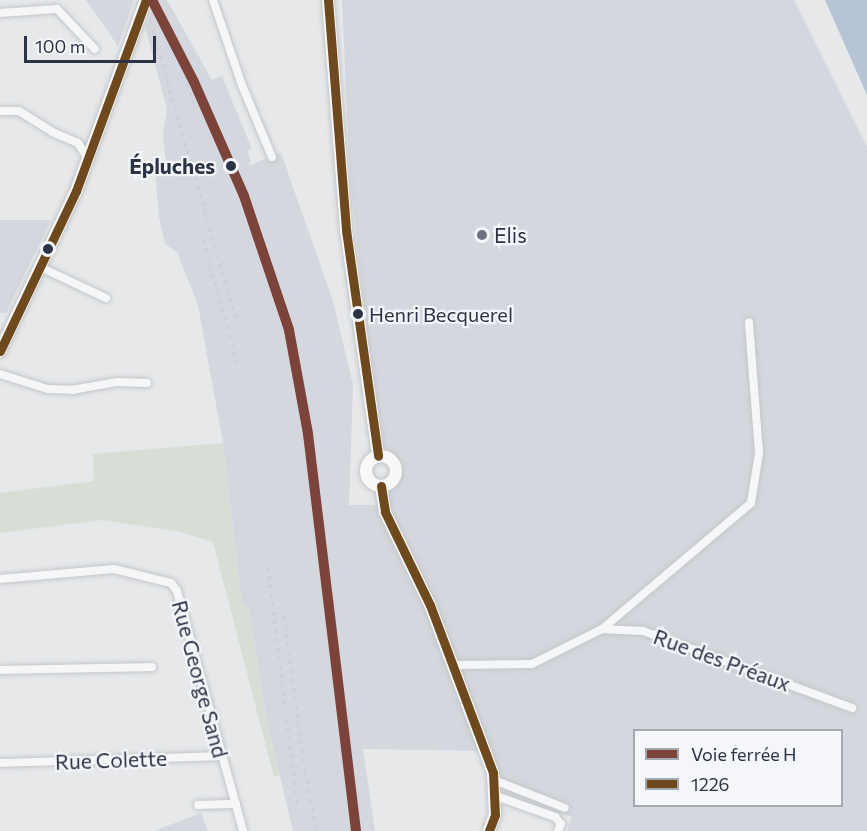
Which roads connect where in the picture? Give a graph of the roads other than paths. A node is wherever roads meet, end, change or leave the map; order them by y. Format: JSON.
{"nodes":[{"id":1,"x":146,"y":0,"type":"edge"},
{"id":2,"x":213,"y":0,"type":"edge"},
{"id":3,"x":328,"y":0,"type":"edge"},
{"id":4,"x":0,"y":13,"type":"edge"},
{"id":5,"x":95,"y":49,"type":"dead end"},
{"id":6,"x":0,"y":111,"type":"edge"},
{"id":7,"x":97,"y":138,"type":"junction"},
{"id":8,"x":78,"y":143,"type":"junction"},
{"id":9,"x":272,"y":157,"type":"dead end"},
{"id":10,"x":89,"y":161,"type":"junction"},
{"id":11,"x":40,"y":267,"type":"junction"},
{"id":12,"x":106,"y":298,"type":"dead end"},
{"id":13,"x":749,"y":322,"type":"dead end"},
{"id":14,"x":0,"y":351,"type":"edge"},
{"id":15,"x":0,"y":374,"type":"edge"},
{"id":16,"x":147,"y":383,"type":"dead end"},
{"id":17,"x":378,"y":456,"type":"junction"},
{"id":18,"x":381,"y":486,"type":"junction"},
{"id":19,"x":0,"y":579,"type":"edge"},
{"id":20,"x":602,"y":629,"type":"junction"},
{"id":21,"x":453,"y":665,"type":"junction"},
{"id":22,"x":152,"y":667,"type":"dead end"},
{"id":23,"x":0,"y":670,"type":"edge"},
{"id":24,"x":852,"y":708,"type":"dead end"},
{"id":25,"x":221,"y":756,"type":"junction"},
{"id":26,"x":0,"y":763,"type":"edge"},
{"id":27,"x":494,"y":780,"type":"junction"},
{"id":28,"x":496,"y":796,"type":"junction"},
{"id":29,"x":236,"y":804,"type":"junction"},
{"id":30,"x":198,"y":805,"type":"dead end"},
{"id":31,"x":565,"y":808,"type":"dead end"},
{"id":32,"x":243,"y":831,"type":"edge"},
{"id":33,"x":489,"y":831,"type":"edge"},
{"id":34,"x":558,"y":831,"type":"edge"}],
"edges":[{"from":1,"to":7,"type":"street"},
{"from":2,"to":9,"type":"street"},
{"from":3,"to":17,"type":"street"},
{"from":4,"to":5,"type":"street"},
{"from":6,"to":8,"type":"street"},
{"from":7,"to":8,"type":"street"},
{"from":7,"to":10,"type":"street"},
{"from":8,"to":10,"type":"street"},
{"from":10,"to":11,"type":"street"},
{"from":11,"to":12,"type":"street"},
{"from":11,"to":14,"type":"street"},
{"from":13,"to":20,"type":"street"},
{"from":15,"to":16,"type":"street"},
{"from":17,"to":18,"type":"street"},
{"from":17,"to":18,"type":"street"},
{"from":18,"to":21,"type":"street"},
{"from":19,"to":25,"type":"street","name":"Rue George Sand"},
{"from":20,"to":21,"type":"street"},
{"from":20,"to":24,"type":"street","name":"Rue des Préaux"},
{"from":21,"to":27,"type":"street"},
{"from":22,"to":23,"type":"street"},
{"from":25,"to":26,"type":"street","name":"Rue Colette"},
{"from":25,"to":29,"type":"street","name":"Rue George Sand"},
{"from":27,"to":28,"type":"street"},
{"from":27,"to":31,"type":"street"},
{"from":28,"to":33,"type":"street"},
{"from":28,"to":34,"type":"street"},
{"from":29,"to":30,"type":"street"},
{"from":29,"to":32,"type":"street","name":"Rue George Sand"}]}
